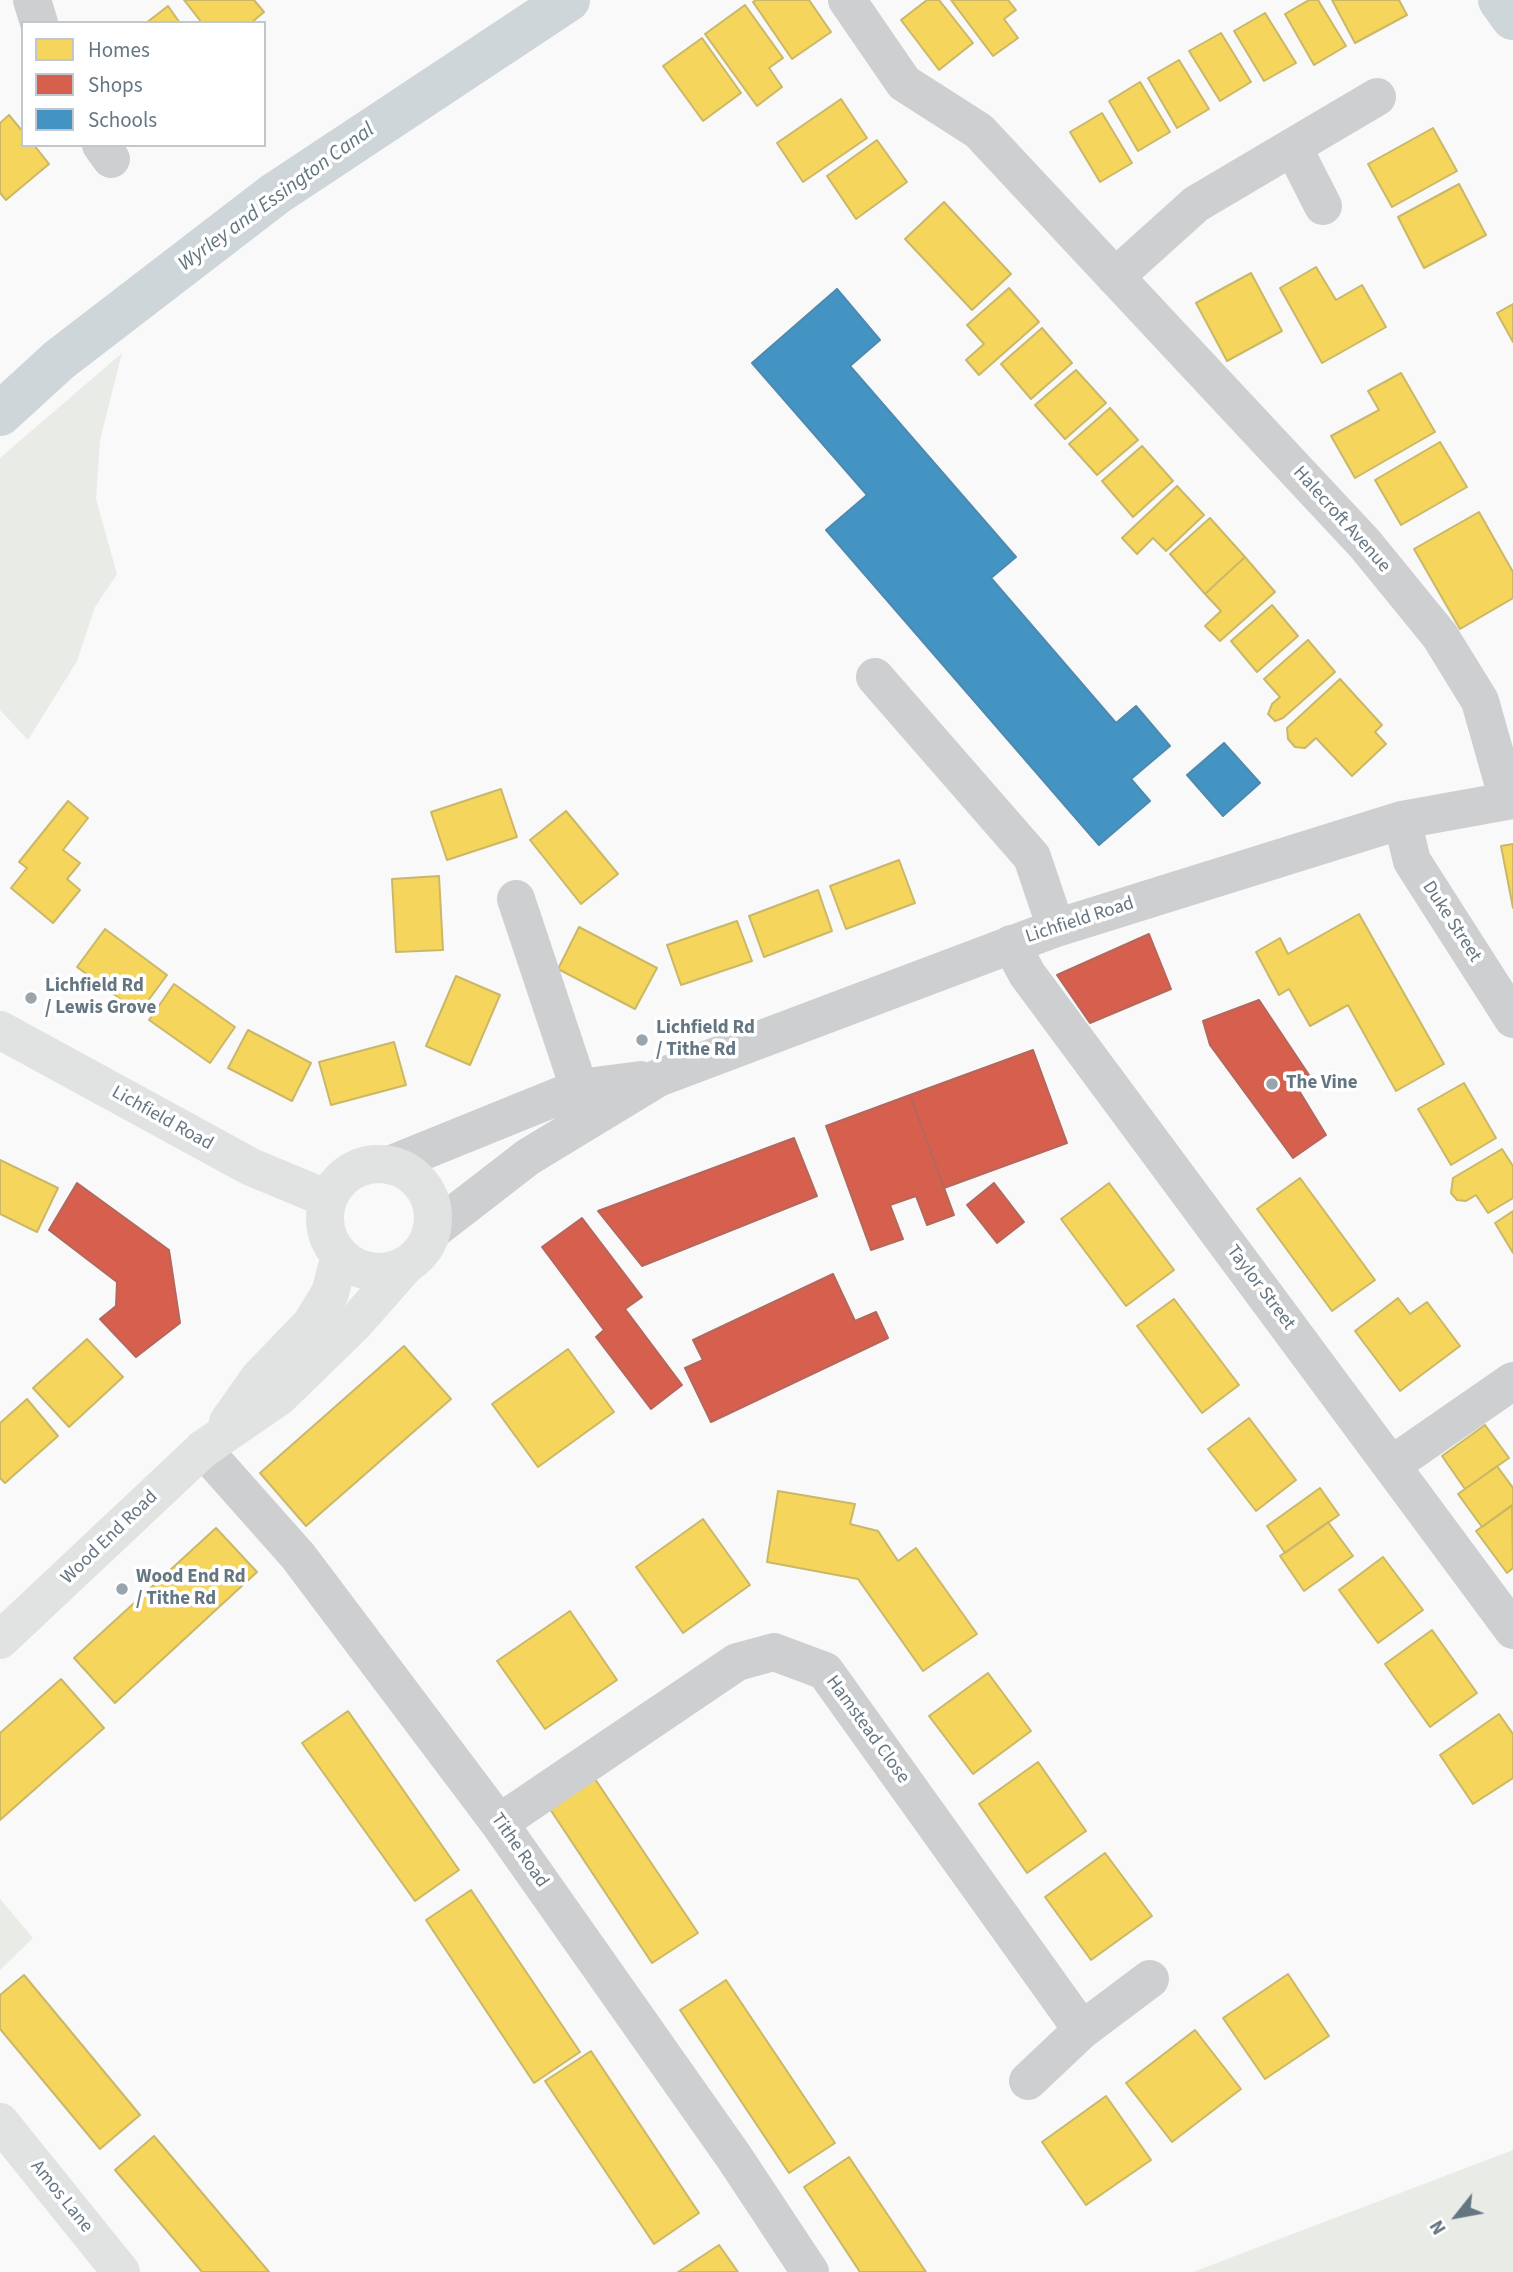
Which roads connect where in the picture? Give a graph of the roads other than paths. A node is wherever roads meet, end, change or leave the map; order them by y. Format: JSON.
{"nodes":[{"id":1,"x":32,"y":0,"type":"edge"},
{"id":2,"x":847,"y":0,"type":"edge"},
{"id":3,"x":38,"y":21,"type":"edge"},
{"id":4,"x":1377,"y":97,"type":"dead end"},
{"id":5,"x":1294,"y":149,"type":"junction"},
{"id":6,"x":1323,"y":206,"type":"dead end"},
{"id":7,"x":1115,"y":277,"type":"junction"},
{"id":8,"x":875,"y":677,"type":"dead end"},
{"id":9,"x":1510,"y":800,"type":"edge"},
{"id":10,"x":1402,"y":820,"type":"junction"},
{"id":11,"x":516,"y":900,"type":"dead end"},
{"id":12,"x":1056,"y":928,"type":"junction"},
{"id":13,"x":1011,"y":944,"type":"junction"},
{"id":14,"x":1513,"y":1019,"type":"edge"},
{"id":15,"x":0,"y":1030,"type":"edge"},
{"id":16,"x":657,"y":1078,"type":"junction"},
{"id":17,"x":579,"y":1088,"type":"junction"},
{"id":18,"x":390,"y":1165,"type":"junction"},
{"id":19,"x":328,"y":1199,"type":"junction"},
{"id":20,"x":431,"y":1231,"type":"junction"},
{"id":21,"x":340,"y":1256,"type":"junction"},
{"id":22,"x":405,"y":1265,"type":"junction"},
{"id":23,"x":1513,"y":1381,"type":"edge"},
{"id":24,"x":211,"y":1442,"type":"junction"},
{"id":25,"x":1392,"y":1464,"type":"junction"},
{"id":26,"x":1513,"y":1630,"type":"edge"},
{"id":27,"x":0,"y":1640,"type":"edge"},
{"id":28,"x":499,"y":1823,"type":"junction"},
{"id":29,"x":1150,"y":1979,"type":"dead end"},
{"id":30,"x":1082,"y":2030,"type":"junction"},
{"id":31,"x":1028,"y":2081,"type":"dead end"},
{"id":32,"x":0,"y":2122,"type":"edge"},
{"id":33,"x":121,"y":2272,"type":"edge"},
{"id":34,"x":810,"y":2272,"type":"edge"}],
"edges":[{"from":1,"to":3,"type":"street"},
{"from":2,"to":7,"type":"street","name":"Halecroft Avenue"},
{"from":4,"to":5,"type":"street"},
{"from":5,"to":6,"type":"street"},
{"from":5,"to":7,"type":"street"},
{"from":7,"to":9,"type":"street","name":"Halecroft Avenue"},
{"from":8,"to":12,"type":"street"},
{"from":9,"to":10,"type":"street","name":"Lichfield Road"},
{"from":10,"to":12,"type":"street","name":"Lichfield Road"},
{"from":10,"to":14,"type":"street","name":"Duke Street"},
{"from":11,"to":17,"type":"street"},
{"from":12,"to":13,"type":"street","name":"Lichfield Road"},
{"from":13,"to":16,"type":"street","name":"Lichfield Road"},
{"from":13,"to":25,"type":"street","name":"Taylor Street"},
{"from":15,"to":19,"type":"main road","name":"Lichfield Road"},
{"from":16,"to":17,"type":"street","name":"Lichfield Road"},
{"from":16,"to":20,"type":"street","name":"Lichfield Road"},
{"from":17,"to":18,"type":"street","name":"Lichfield Road"},
{"from":18,"to":19,"type":"main road"},
{"from":18,"to":20,"type":"main road"},
{"from":19,"to":21,"type":"main road"},
{"from":20,"to":22,"type":"main road"},
{"from":21,"to":22,"type":"main road"},
{"from":21,"to":24,"type":"main road","name":"Wood End Road"},
{"from":22,"to":24,"type":"main road","name":"Wood End Road"},
{"from":23,"to":25,"type":"street"},
{"from":24,"to":27,"type":"main road","name":"Wood End Road"},
{"from":24,"to":28,"type":"street","name":"Tithe Road"},
{"from":25,"to":26,"type":"street","name":"Taylor Street"},
{"from":28,"to":30,"type":"street","name":"Hamstead Close"},
{"from":28,"to":34,"type":"street","name":"Tithe Road"},
{"from":29,"to":30,"type":"street"},
{"from":30,"to":31,"type":"street"},
{"from":32,"to":33,"type":"main road","name":"Amos Lane"}]}
